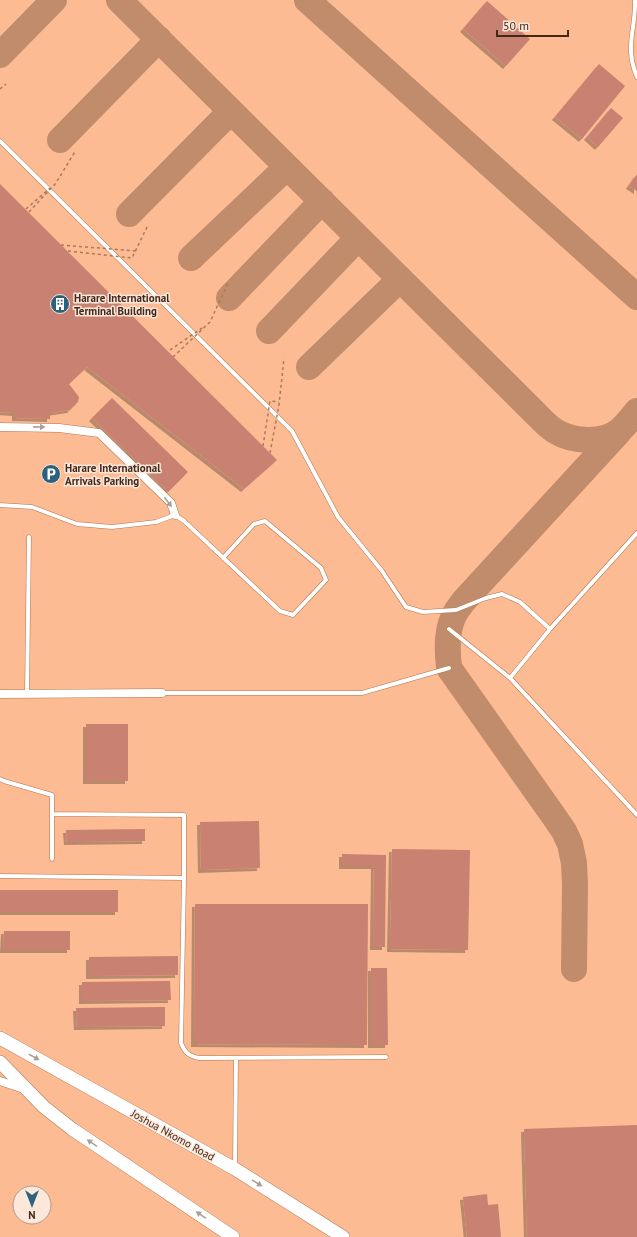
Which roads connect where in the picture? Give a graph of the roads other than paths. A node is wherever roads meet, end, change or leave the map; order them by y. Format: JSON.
{"nodes":[{"id":1,"x":635,"y":0,"type":"edge"},
{"id":2,"x":637,"y":77,"type":"edge"},
{"id":3,"x":0,"y":141,"type":"edge"},
{"id":4,"x":0,"y":427,"type":"edge"},
{"id":5,"x":0,"y":505,"type":"edge"},
{"id":6,"x":174,"y":516,"type":"junction"},
{"id":7,"x":637,"y":533,"type":"edge"},
{"id":8,"x":29,"y":537,"type":"dead end"},
{"id":9,"x":223,"y":558,"type":"junction"},
{"id":10,"x":449,"y":629,"type":"dead end"},
{"id":11,"x":550,"y":629,"type":"junction"},
{"id":12,"x":449,"y":668,"type":"dead end"},
{"id":13,"x":510,"y":678,"type":"junction"},
{"id":14,"x":162,"y":693,"type":"joint"},
{"id":15,"x":0,"y":694,"type":"edge"},
{"id":16,"x":27,"y":694,"type":"junction"},
{"id":17,"x":0,"y":779,"type":"edge"},
{"id":18,"x":52,"y":814,"type":"junction"},
{"id":19,"x":637,"y":815,"type":"edge"},
{"id":20,"x":52,"y":859,"type":"dead end"},
{"id":21,"x":0,"y":876,"type":"edge"},
{"id":22,"x":184,"y":878,"type":"junction"},
{"id":23,"x":0,"y":1038,"type":"edge"},
{"id":24,"x":386,"y":1057,"type":"dead end"},
{"id":25,"x":236,"y":1058,"type":"junction"},
{"id":26,"x":0,"y":1062,"type":"edge"},
{"id":27,"x":0,"y":1081,"type":"edge"},
{"id":28,"x":27,"y":1090,"type":"junction"},
{"id":29,"x":235,"y":1169,"type":"junction"},
{"id":30,"x":233,"y":1237,"type":"edge"},
{"id":31,"x":343,"y":1237,"type":"edge"}],
"edges":[{"from":1,"to":2,"type":"lane"},
{"from":3,"to":11,"type":"lane"},
{"from":4,"to":6,"type":"street","one_way":true},
{"from":5,"to":6,"type":"lane"},
{"from":6,"to":9,"type":"lane"},
{"from":7,"to":11,"type":"lane"},
{"from":8,"to":16,"type":"lane"},
{"from":9,"to":9,"type":"lane"},
{"from":10,"to":13,"type":"lane"},
{"from":11,"to":13,"type":"lane"},
{"from":12,"to":14,"type":"lane"},
{"from":13,"to":19,"type":"lane"},
{"from":14,"to":16,"type":"street"},
{"from":15,"to":16,"type":"street"},
{"from":17,"to":18,"type":"lane"},
{"from":18,"to":20,"type":"lane"},
{"from":18,"to":22,"type":"lane"},
{"from":21,"to":22,"type":"lane"},
{"from":22,"to":25,"type":"lane"},
{"from":23,"to":29,"type":"main road","name":"Joshua Nkomo Road","one_way":true},
{"from":24,"to":25,"type":"lane"},
{"from":25,"to":29,"type":"lane"},
{"from":26,"to":28,"type":"main road"},
{"from":27,"to":28,"type":"street"},
{"from":30,"to":28,"type":"main road","one_way":true},
{"from":29,"to":31,"type":"main road","name":"Joshua Nkomo Road","one_way":true}]}
